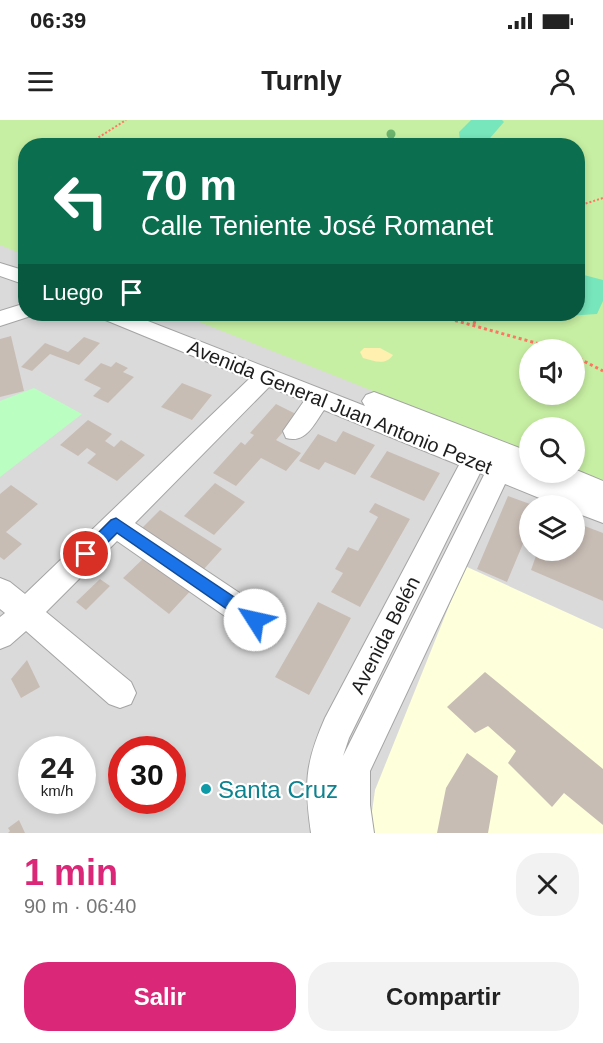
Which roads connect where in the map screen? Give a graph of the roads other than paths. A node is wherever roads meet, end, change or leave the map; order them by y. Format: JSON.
{"nodes":[{"id":1,"x":0,"y":252,"type":"edge"},
{"id":2,"x":18,"y":259,"type":"edge"},
{"id":3,"x":0,"y":269,"type":"edge"},
{"id":4,"x":18,"y":276,"type":"edge"},
{"id":5,"x":18,"y":313,"type":"edge"},
{"id":6,"x":0,"y":319,"type":"edge"},
{"id":7,"x":128,"y":321,"type":"edge"},
{"id":8,"x":171,"y":321,"type":"edge"},
{"id":9,"x":266,"y":376,"type":"junction"},
{"id":10,"x":320,"y":398,"type":"junction"},
{"id":11,"x":295,"y":431,"type":"dead end"},
{"id":12,"x":498,"y":459,"type":"edge"},
{"id":13,"x":581,"y":483,"type":"edge"},
{"id":14,"x":603,"y":492,"type":"edge"},
{"id":15,"x":603,"y":513,"type":"edge"},
{"id":16,"x":116,"y":525,"type":"junction"},
{"id":17,"x":0,"y":591,"type":"edge"},
{"id":18,"x":26,"y":614,"type":"junction"},
{"id":19,"x":255,"y":620,"type":"dead end"},
{"id":20,"x":0,"y":635,"type":"edge"},
{"id":21,"x":120,"y":693,"type":"dead end"},
{"id":22,"x":328,"y":747,"type":"junction"},
{"id":23,"x":357,"y":762,"type":"junction"},
{"id":24,"x":328,"y":833,"type":"edge"},
{"id":25,"x":357,"y":833,"type":"edge"}],
"edges":[{"from":1,"to":2,"type":"street"},
{"from":3,"to":4,"type":"street"},
{"from":5,"to":6,"type":"street"},
{"from":7,"to":9,"type":"street","name":"Avenida General Juan Antonio Pezet"},
{"from":8,"to":12,"type":"street","name":"Avenida General Juan Antonio Pezet"},
{"from":9,"to":10,"type":"street","name":"Avenida General Juan Antonio Pezet"},
{"from":9,"to":16,"type":"street"},
{"from":10,"to":11,"type":"street"},
{"from":10,"to":12,"type":"street","name":"Avenida General Juan Antonio Pezet"},
{"from":12,"to":15,"type":"street","name":"Avenida General Juan Antonio Pezet"},
{"from":12,"to":22,"type":"street","name":"Avenida Belén"},
{"from":12,"to":23,"type":"street","name":"Avenida Belén"},
{"from":13,"to":14,"type":"street"},
{"from":16,"to":18,"type":"street"},
{"from":16,"to":19,"type":"street"},
{"from":17,"to":18,"type":"street"},
{"from":18,"to":20,"type":"street"},
{"from":18,"to":21,"type":"street"},
{"from":22,"to":23,"type":"street"},
{"from":22,"to":24,"type":"street","name":"Avenida Belén"},
{"from":23,"to":25,"type":"street","name":"Avenida Belén"}]}
